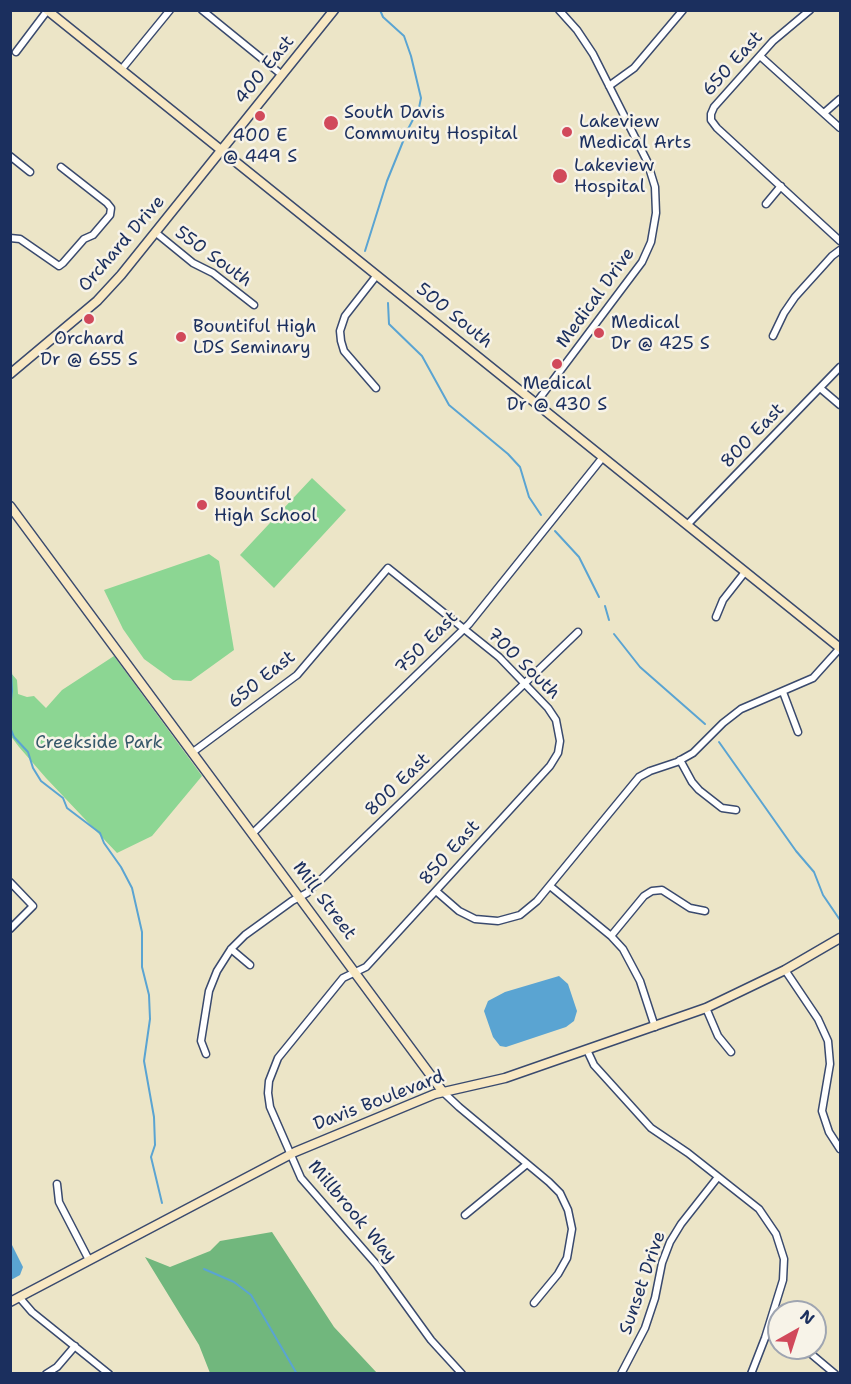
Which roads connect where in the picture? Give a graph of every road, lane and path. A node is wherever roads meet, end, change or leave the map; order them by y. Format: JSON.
{"nodes":[{"id":1,"x":47,"y":10,"type":"edge"},
{"id":2,"x":170,"y":10,"type":"edge"},
{"id":3,"x":202,"y":10,"type":"edge"},
{"id":4,"x":334,"y":10,"type":"edge"},
{"id":5,"x":559,"y":10,"type":"edge"},
{"id":6,"x":810,"y":10,"type":"edge"},
{"id":7,"x":682,"y":11,"type":"edge"},
{"id":8,"x":16,"y":52,"type":"dead end"},
{"id":9,"x":760,"y":56,"type":"junction"},
{"id":10,"x":121,"y":70,"type":"junction"},
{"id":11,"x":282,"y":75,"type":"junction"},
{"id":12,"x":609,"y":86,"type":"junction"},
{"id":13,"x":840,"y":99,"type":"edge"},
{"id":14,"x":824,"y":113,"type":"junction"},
{"id":15,"x":840,"y":128,"type":"edge"},
{"id":16,"x":221,"y":150,"type":"junction"},
{"id":17,"x":10,"y":156,"type":"edge"},
{"id":18,"x":62,"y":167,"type":"dead end"},
{"id":19,"x":30,"y":171,"type":"dead end"},
{"id":20,"x":781,"y":186,"type":"junction"},
{"id":21,"x":766,"y":204,"type":"dead end"},
{"id":22,"x":155,"y":232,"type":"junction"},
{"id":23,"x":10,"y":238,"type":"edge"},
{"id":24,"x":840,"y":241,"type":"edge"},
{"id":25,"x":840,"y":250,"type":"edge"},
{"id":26,"x":377,"y":275,"type":"junction"},
{"id":27,"x":254,"y":305,"type":"dead end"},
{"id":28,"x":773,"y":336,"type":"dead end"},
{"id":29,"x":840,"y":367,"type":"edge"},
{"id":30,"x":10,"y":374,"type":"edge"},
{"id":31,"x":376,"y":388,"type":"dead end"},
{"id":32,"x":820,"y":388,"type":"junction"},
{"id":33,"x":536,"y":403,"type":"junction"},
{"id":34,"x":840,"y":405,"type":"edge"},
{"id":35,"x":603,"y":457,"type":"junction"},
{"id":36,"x":10,"y":506,"type":"edge"},
{"id":37,"x":687,"y":525,"type":"junction"},
{"id":38,"x":388,"y":567,"type":"joint"},
{"id":39,"x":746,"y":572,"type":"junction"},
{"id":40,"x":716,"y":617,"type":"dead end"},
{"id":41,"x":464,"y":629,"type":"junction"},
{"id":42,"x":578,"y":632,"type":"dead end"},
{"id":43,"x":840,"y":648,"type":"edge"},
{"id":44,"x":525,"y":684,"type":"junction"},
{"id":45,"x":783,"y":692,"type":"junction"},
{"id":46,"x":798,"y":732,"type":"dead end"},
{"id":47,"x":559,"y":748,"type":"joint"},
{"id":48,"x":193,"y":752,"type":"junction"},
{"id":49,"x":680,"y":760,"type":"junction"},
{"id":50,"x":736,"y":810,"type":"dead end"},
{"id":51,"x":253,"y":833,"type":"junction"},
{"id":52,"x":10,"y":882,"type":"edge"},
{"id":53,"x":550,"y":886,"type":"junction"},
{"id":54,"x":436,"y":891,"type":"junction"},
{"id":55,"x":300,"y":897,"type":"junction"},
{"id":56,"x":705,"y":910,"type":"dead end"},
{"id":57,"x":10,"y":929,"type":"edge"},
{"id":58,"x":611,"y":936,"type":"junction"},
{"id":59,"x":840,"y":938,"type":"edge"},
{"id":60,"x":231,"y":949,"type":"junction"},
{"id":61,"x":250,"y":965,"type":"dead end"},
{"id":62,"x":785,"y":970,"type":"junction"},
{"id":63,"x":355,"y":972,"type":"junction"},
{"id":64,"x":706,"y":1008,"type":"junction"},
{"id":65,"x":656,"y":1027,"type":"junction"},
{"id":66,"x":586,"y":1050,"type":"junction"},
{"id":67,"x":731,"y":1052,"type":"dead end"},
{"id":68,"x":206,"y":1054,"type":"dead end"},
{"id":69,"x":443,"y":1092,"type":"junction"},
{"id":70,"x":840,"y":1149,"type":"edge"},
{"id":71,"x":289,"y":1154,"type":"junction"},
{"id":72,"x":527,"y":1164,"type":"junction"},
{"id":73,"x":718,"y":1177,"type":"junction"},
{"id":74,"x":57,"y":1184,"type":"dead end"},
{"id":75,"x":465,"y":1215,"type":"dead end"},
{"id":76,"x":89,"y":1260,"type":"junction"},
{"id":77,"x":19,"y":1297,"type":"junction"},
{"id":78,"x":777,"y":1300,"type":"edge"},
{"id":79,"x":10,"y":1302,"type":"edge"},
{"id":80,"x":534,"y":1303,"type":"dead end"},
{"id":81,"x":767,"y":1331,"type":"edge"},
{"id":82,"x":75,"y":1346,"type":"junction"},
{"id":83,"x":818,"y":1360,"type":"edge"},
{"id":84,"x":46,"y":1374,"type":"edge"},
{"id":85,"x":109,"y":1374,"type":"edge"},
{"id":86,"x":462,"y":1374,"type":"edge"},
{"id":87,"x":621,"y":1374,"type":"edge"},
{"id":88,"x":751,"y":1374,"type":"edge"},
{"id":89,"x":835,"y":1374,"type":"edge"}],
"edges":[{"from":1,"to":8,"type":"street"},
{"from":1,"to":10,"type":"street","name":"500 South"},
{"from":2,"to":10,"type":"street"},
{"from":3,"to":11,"type":"street"},
{"from":4,"to":11,"type":"street","name":"400 East"},
{"from":5,"to":12,"type":"street","name":"Medical Drive"},
{"from":6,"to":9,"type":"street","name":"650 East"},
{"from":7,"to":12,"type":"street"},
{"from":9,"to":14,"type":"street"},
{"from":9,"to":20,"type":"street","name":"650 East"},
{"from":10,"to":16,"type":"street","name":"500 South"},
{"from":11,"to":16,"type":"street","name":"400 East"},
{"from":12,"to":33,"type":"street","name":"Medical Drive"},
{"from":13,"to":14,"type":"street"},
{"from":14,"to":15,"type":"street"},
{"from":16,"to":22,"type":"street","name":"Orchard Drive"},
{"from":16,"to":26,"type":"street","name":"500 South"},
{"from":17,"to":19,"type":"street"},
{"from":18,"to":23,"type":"street"},
{"from":20,"to":21,"type":"street"},
{"from":20,"to":24,"type":"street"},
{"from":22,"to":27,"type":"street","name":"550 South"},
{"from":22,"to":30,"type":"street","name":"Orchard Drive"},
{"from":25,"to":28,"type":"street"},
{"from":26,"to":31,"type":"street"},
{"from":26,"to":33,"type":"street","name":"500 South"},
{"from":29,"to":32,"type":"street","name":"800 East"},
{"from":32,"to":34,"type":"street"},
{"from":32,"to":37,"type":"street","name":"800 East"},
{"from":33,"to":35,"type":"street","name":"500 South"},
{"from":35,"to":37,"type":"street","name":"500 South"},
{"from":35,"to":41,"type":"street","name":"750 East"},
{"from":36,"to":48,"type":"street","name":"Mill Street"},
{"from":37,"to":39,"type":"street","name":"500 South"},
{"from":38,"to":41,"type":"street","name":"700 South"},
{"from":38,"to":48,"type":"street","name":"650 East"},
{"from":39,"to":40,"type":"street"},
{"from":39,"to":43,"type":"street","name":"500 South"},
{"from":41,"to":44,"type":"street","name":"700 South"},
{"from":41,"to":51,"type":"street","name":"750 East"},
{"from":42,"to":44,"type":"street","name":"800 East"},
{"from":43,"to":45,"type":"street"},
{"from":44,"to":47,"type":"street","name":"700 South"},
{"from":44,"to":55,"type":"street","name":"800 East"},
{"from":45,"to":46,"type":"street"},
{"from":45,"to":49,"type":"street"},
{"from":47,"to":54,"type":"street","name":"850 East"},
{"from":48,"to":51,"type":"street","name":"Mill Street"},
{"from":49,"to":50,"type":"street"},
{"from":49,"to":53,"type":"street"},
{"from":51,"to":55,"type":"street","name":"Mill Street"},
{"from":52,"to":57,"type":"street"},
{"from":53,"to":54,"type":"street"},
{"from":53,"to":58,"type":"street"},
{"from":54,"to":63,"type":"street","name":"850 East"},
{"from":55,"to":60,"type":"street","name":"800 East"},
{"from":55,"to":63,"type":"street","name":"Mill Street"},
{"from":56,"to":58,"type":"street"},
{"from":58,"to":65,"type":"street"},
{"from":59,"to":62,"type":"street","name":"Davis Boulevard"},
{"from":60,"to":61,"type":"street"},
{"from":60,"to":68,"type":"street","name":"800 East"},
{"from":62,"to":64,"type":"street","name":"Davis Boulevard"},
{"from":62,"to":70,"type":"street"},
{"from":63,"to":69,"type":"street","name":"Mill Street"},
{"from":63,"to":71,"type":"street","name":"Millbrook Way"},
{"from":64,"to":65,"type":"street","name":"Davis Boulevard"},
{"from":64,"to":67,"type":"street"},
{"from":65,"to":66,"type":"street","name":"Davis Boulevard"},
{"from":66,"to":69,"type":"street","name":"Davis Boulevard"},
{"from":66,"to":73,"type":"street"},
{"from":69,"to":71,"type":"street","name":"Davis Boulevard"},
{"from":69,"to":72,"type":"street","name":"Mill Street"},
{"from":71,"to":76,"type":"street","name":"Davis Boulevard"},
{"from":71,"to":86,"type":"street","name":"Millbrook Way"},
{"from":72,"to":75,"type":"street"},
{"from":72,"to":80,"type":"street","name":"Mill Street"},
{"from":73,"to":78,"type":"street"},
{"from":73,"to":87,"type":"street","name":"Sunset Drive"},
{"from":74,"to":76,"type":"street"},
{"from":76,"to":77,"type":"street","name":"Davis Boulevard"},
{"from":77,"to":79,"type":"street","name":"Davis Boulevard"},
{"from":77,"to":82,"type":"street"},
{"from":81,"to":88,"type":"street"},
{"from":82,"to":84,"type":"street"},
{"from":82,"to":85,"type":"street"},
{"from":83,"to":89,"type":"street"}]}
